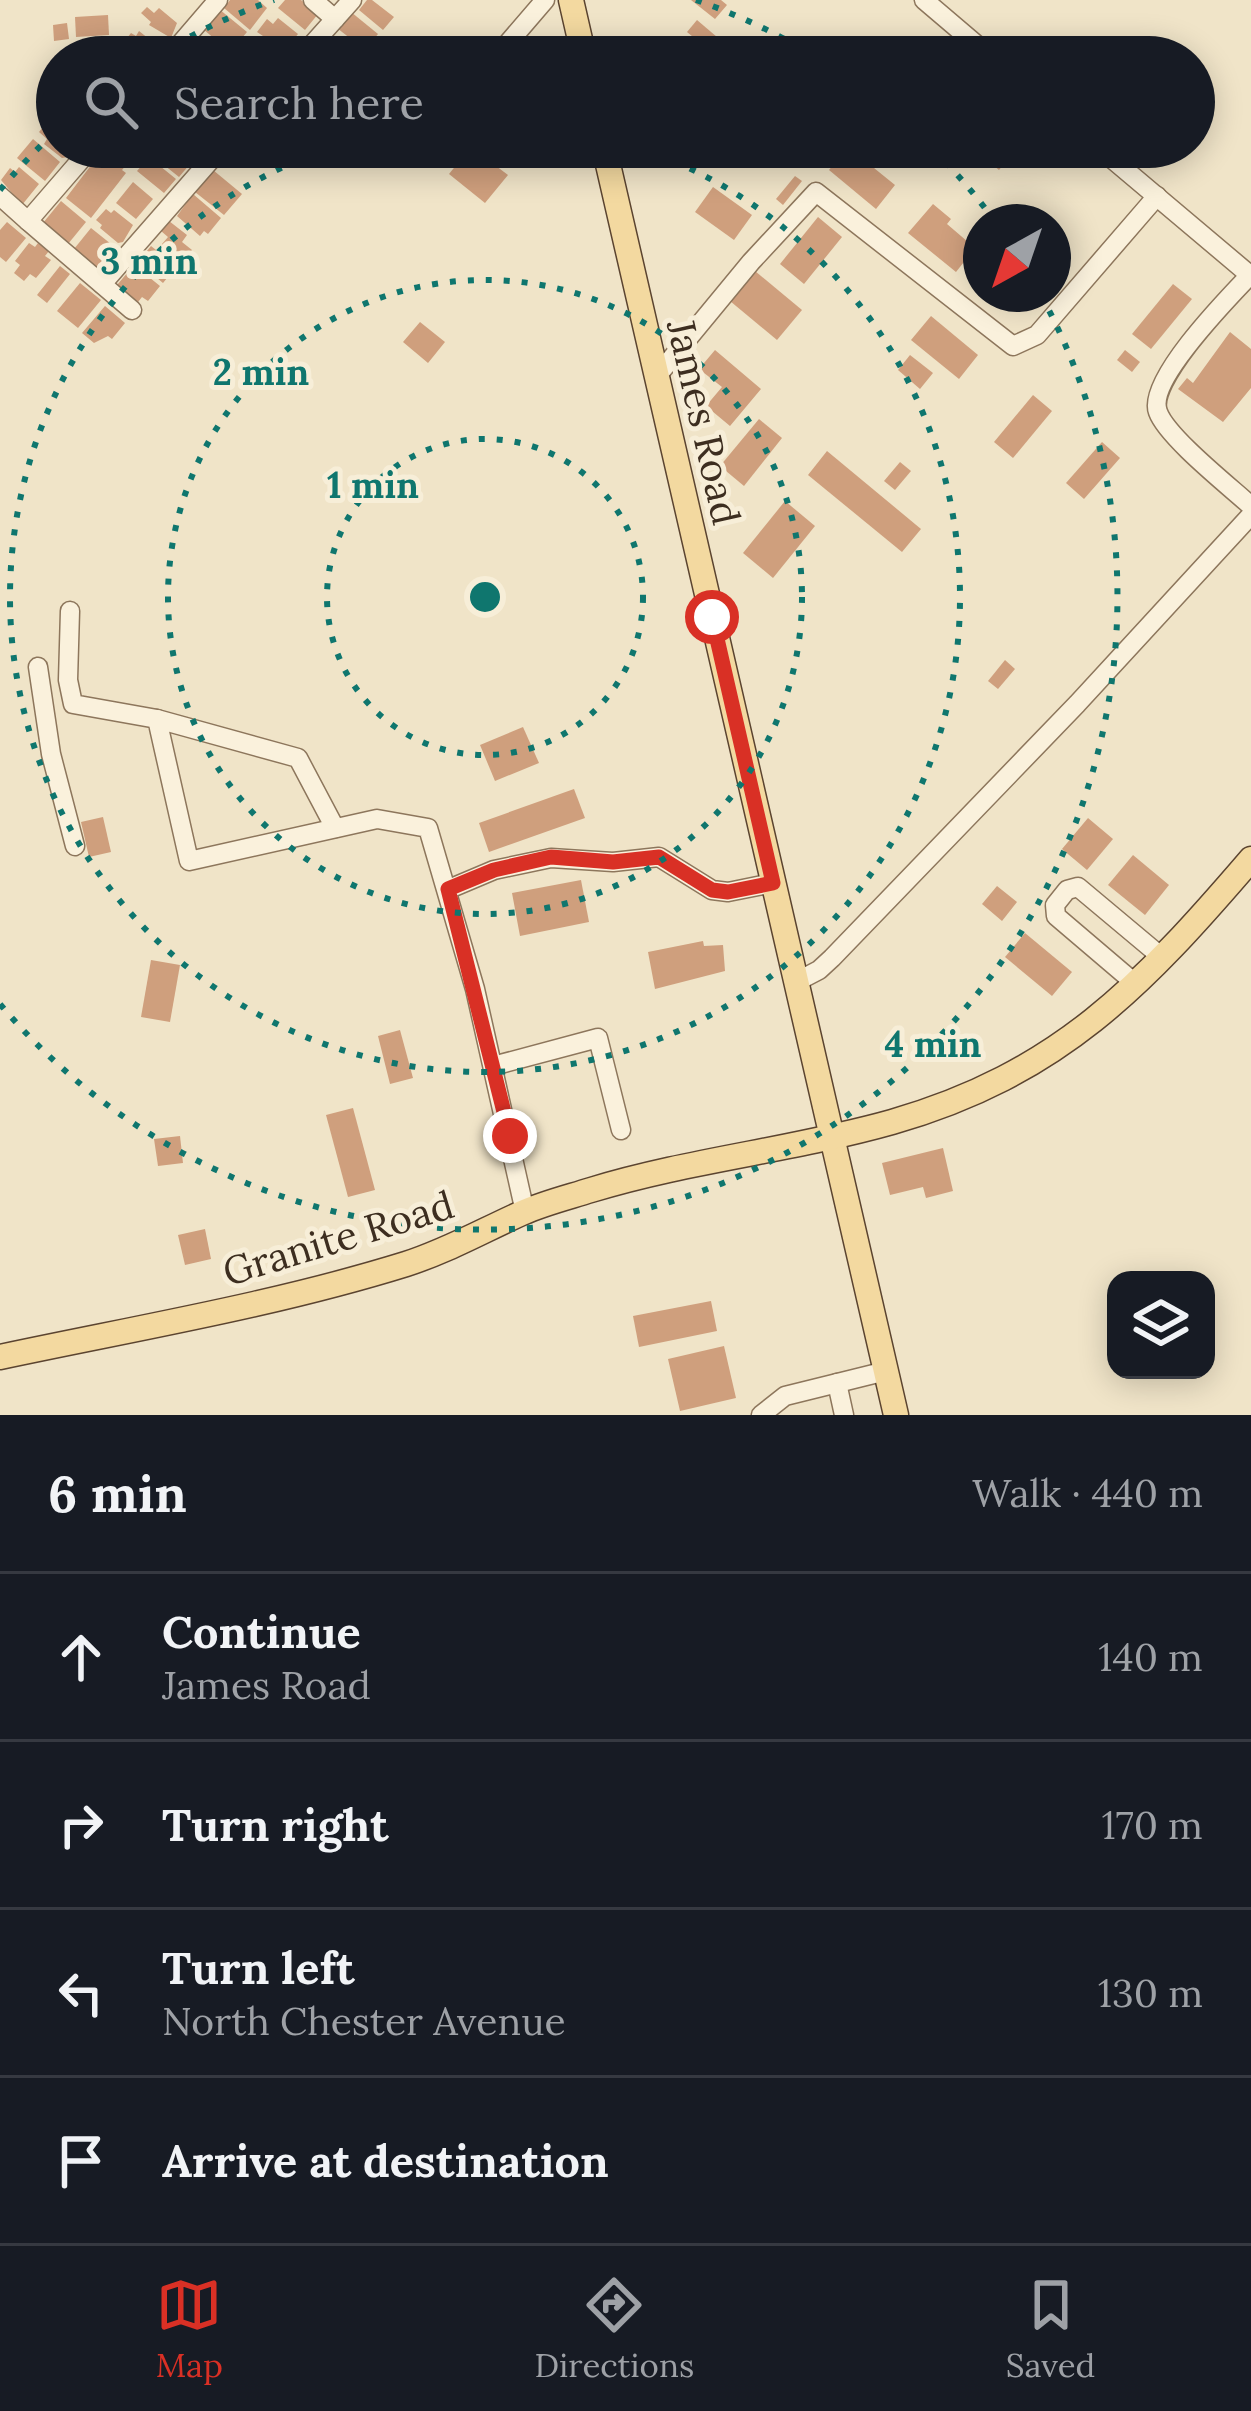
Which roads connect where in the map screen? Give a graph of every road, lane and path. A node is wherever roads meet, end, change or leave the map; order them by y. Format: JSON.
{"nodes":[{"id":1,"x":218,"y":0,"type":"edge"},
{"id":2,"x":313,"y":0,"type":"edge"},
{"id":3,"x":352,"y":0,"type":"edge"},
{"id":4,"x":545,"y":0,"type":"edge"},
{"id":5,"x":571,"y":0,"type":"edge"},
{"id":6,"x":924,"y":0,"type":"edge"},
{"id":7,"x":335,"y":19,"type":"junction"},
{"id":8,"x":187,"y":36,"type":"edge"},
{"id":9,"x":320,"y":36,"type":"edge"},
{"id":10,"x":514,"y":36,"type":"edge"},
{"id":11,"x":579,"y":36,"type":"edge"},
{"id":12,"x":967,"y":36,"type":"edge"},
{"id":13,"x":74,"y":168,"type":"edge"},
{"id":14,"x":204,"y":168,"type":"edge"},
{"id":15,"x":609,"y":168,"type":"edge"},
{"id":16,"x":1123,"y":168,"type":"edge"},
{"id":17,"x":0,"y":196,"type":"edge"},
{"id":18,"x":1157,"y":196,"type":"junction"},
{"id":19,"x":28,"y":221,"type":"junction"},
{"id":20,"x":1250,"y":276,"type":"edge"},
{"id":21,"x":102,"y":284,"type":"junction"},
{"id":22,"x":132,"y":310,"type":"dead end"},
{"id":23,"x":657,"y":376,"type":"junction"},
{"id":24,"x":1251,"y":510,"type":"edge"},
{"id":25,"x":70,"y":611,"type":"dead end"},
{"id":26,"x":38,"y":668,"type":"dead end"},
{"id":27,"x":73,"y":704,"type":"junction"},
{"id":28,"x":45,"y":715,"type":"junction"},
{"id":29,"x":157,"y":719,"type":"junction"},
{"id":30,"x":335,"y":828,"type":"junction"},
{"id":31,"x":75,"y":846,"type":"dead end"},
{"id":32,"x":1251,"y":860,"type":"edge"},
{"id":33,"x":773,"y":883,"type":"junction"},
{"id":34,"x":448,"y":889,"type":"junction"},
{"id":35,"x":1164,"y":959,"type":"junction"},
{"id":36,"x":796,"y":982,"type":"junction"},
{"id":37,"x":1137,"y":985,"type":"junction"},
{"id":38,"x":493,"y":1066,"type":"junction"},
{"id":39,"x":621,"y":1130,"type":"dead end"},
{"id":40,"x":832,"y":1137,"type":"junction"},
{"id":41,"x":525,"y":1212,"type":"junction"},
{"id":42,"x":1,"y":1352,"type":"edge"},
{"id":43,"x":886,"y":1371,"type":"junction"},
{"id":44,"x":837,"y":1383,"type":"junction"},
{"id":45,"x":761,"y":1415,"type":"edge"},
{"id":46,"x":844,"y":1415,"type":"edge"},
{"id":47,"x":896,"y":1415,"type":"edge"}],
"edges":[{"from":1,"to":8,"type":"street"},
{"from":2,"to":7,"type":"street"},
{"from":3,"to":7,"type":"street"},
{"from":4,"to":10,"type":"street"},
{"from":5,"to":11,"type":"main road"},
{"from":6,"to":12,"type":"street"},
{"from":7,"to":9,"type":"street"},
{"from":13,"to":19,"type":"street"},
{"from":14,"to":21,"type":"street"},
{"from":15,"to":23,"type":"main road","name":"James Road"},
{"from":16,"to":18,"type":"street"},
{"from":17,"to":19,"type":"street"},
{"from":18,"to":20,"type":"street"},
{"from":18,"to":23,"type":"street"},
{"from":19,"to":21,"type":"street"},
{"from":20,"to":24,"type":"street"},
{"from":21,"to":22,"type":"street"},
{"from":23,"to":33,"type":"main road","name":"James Road"},
{"from":24,"to":36,"type":"street"},
{"from":25,"to":27,"type":"street"},
{"from":26,"to":28,"type":"street"},
{"from":27,"to":28,"type":"street"},
{"from":27,"to":29,"type":"street"},
{"from":28,"to":31,"type":"street"},
{"from":29,"to":30,"type":"street"},
{"from":29,"to":30,"type":"street"},
{"from":30,"to":34,"type":"street"},
{"from":32,"to":35,"type":"main road","name":"Granite Road"},
{"from":33,"to":34,"type":"street"},
{"from":33,"to":36,"type":"main road","name":"James Road"},
{"from":34,"to":38,"type":"street"},
{"from":35,"to":37,"type":"main road","name":"Granite Road"},
{"from":35,"to":37,"type":"street"},
{"from":36,"to":40,"type":"main road","name":"James Road"},
{"from":37,"to":40,"type":"main road","name":"Granite Road"},
{"from":38,"to":39,"type":"street"},
{"from":38,"to":41,"type":"street"},
{"from":40,"to":41,"type":"main road","name":"Granite Road"},
{"from":40,"to":43,"type":"main road","name":"James Road"},
{"from":41,"to":42,"type":"main road","name":"Granite Road"},
{"from":43,"to":44,"type":"street"},
{"from":43,"to":47,"type":"main road","name":"James Road"},
{"from":44,"to":45,"type":"street"},
{"from":44,"to":46,"type":"street"}]}
